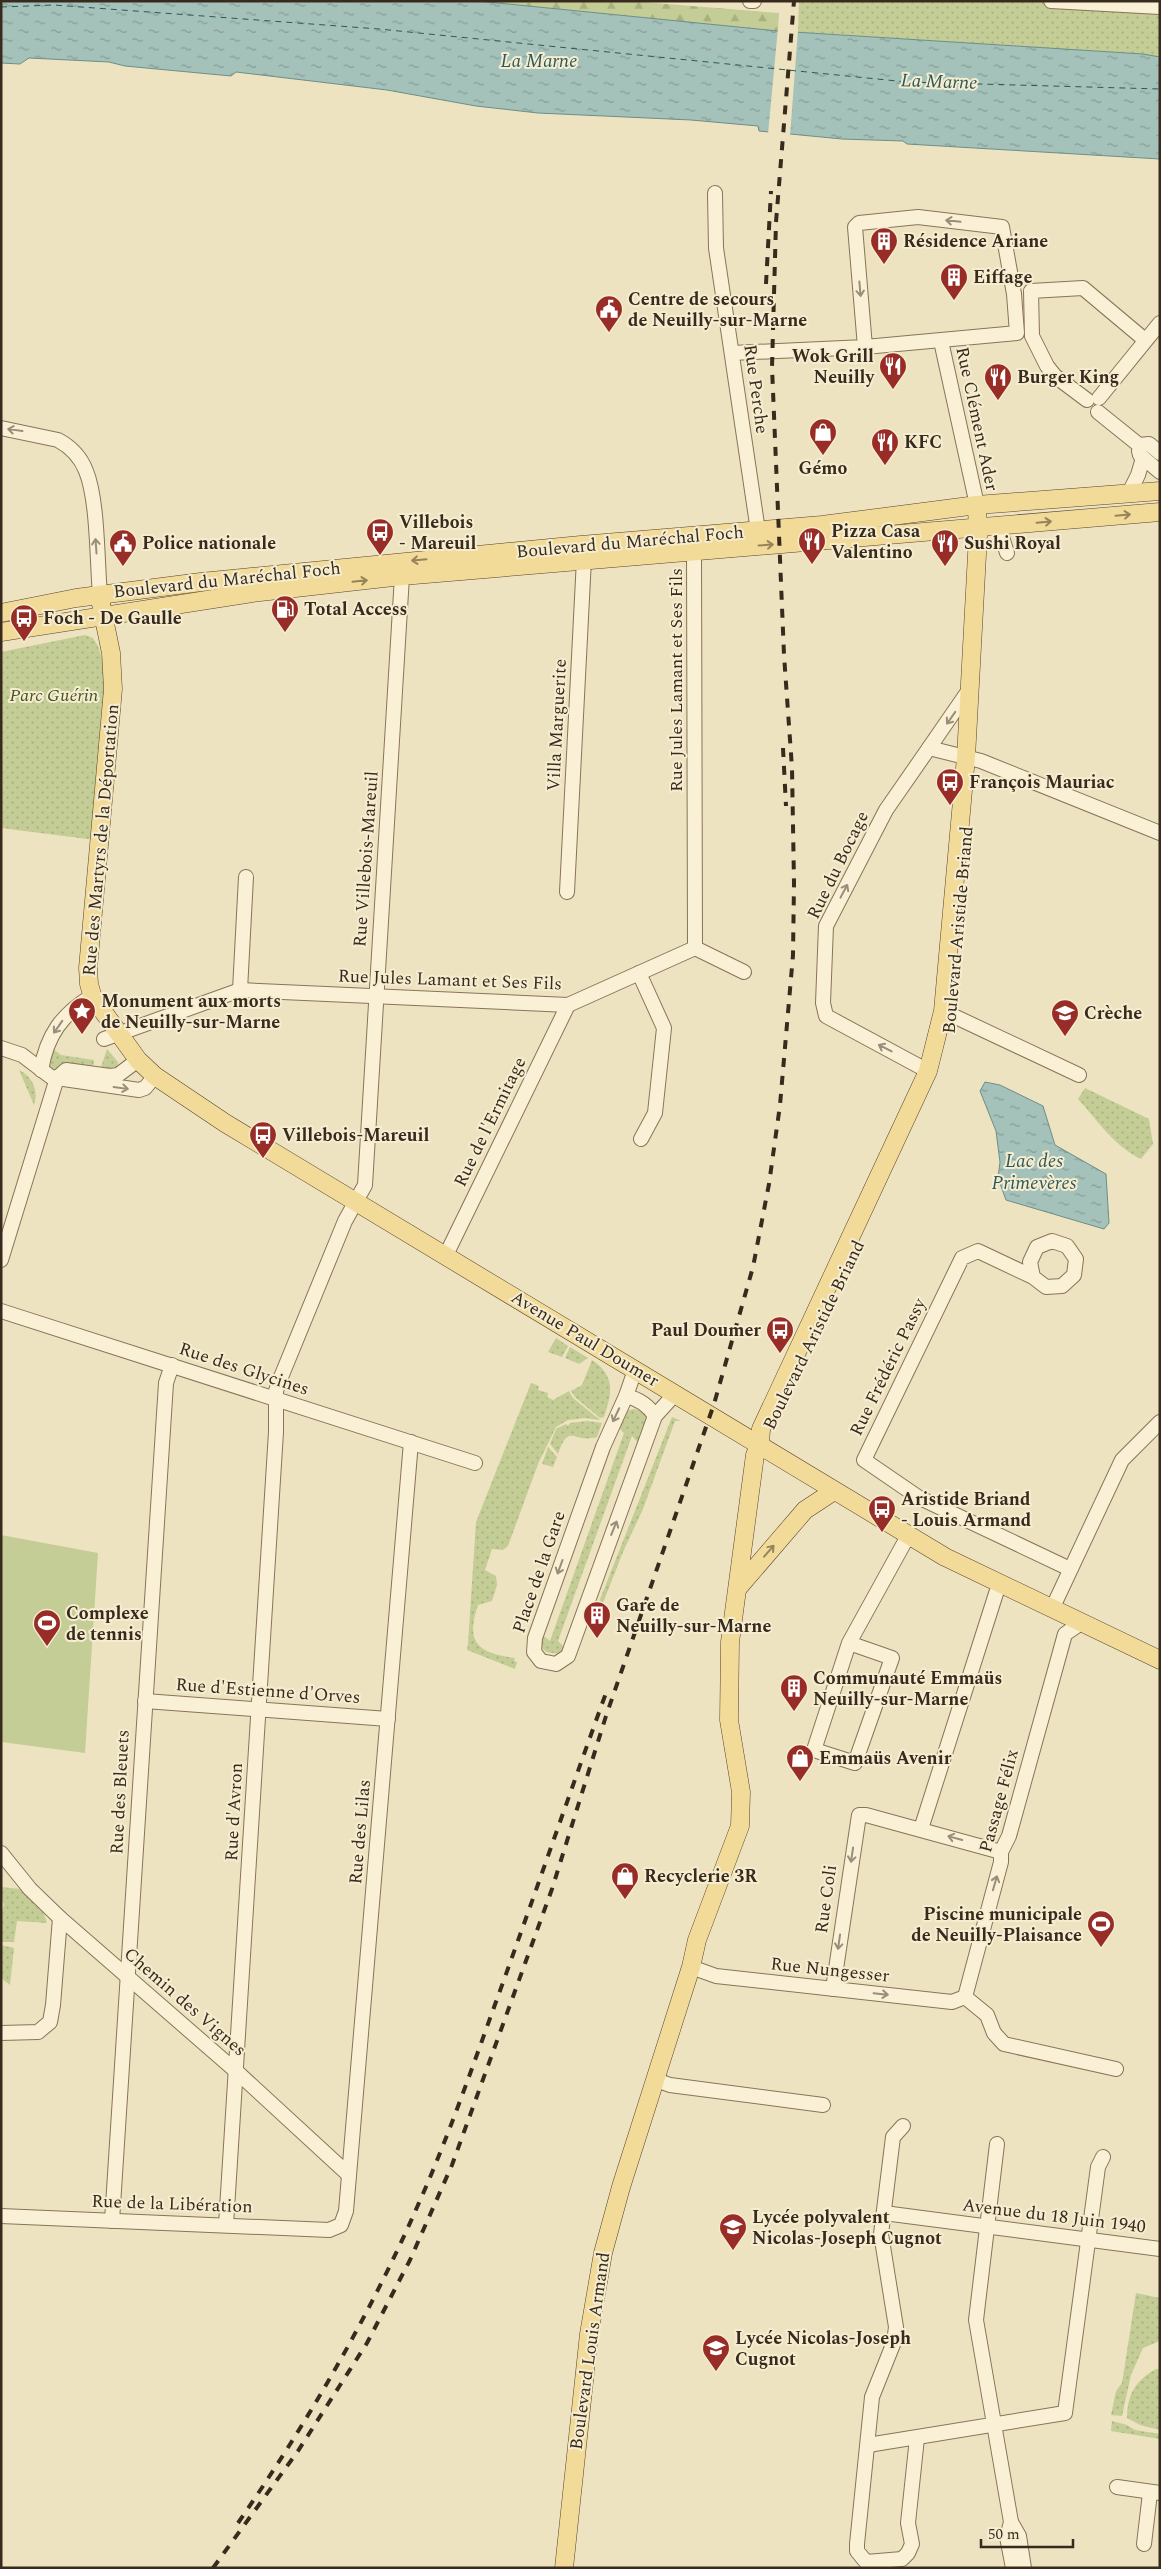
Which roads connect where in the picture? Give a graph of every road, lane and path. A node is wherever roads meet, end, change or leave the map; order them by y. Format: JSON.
{"nodes":[{"id":1,"x":750,"y":1,"type":"edge"},
{"id":2,"x":754,"y":1,"type":"edge"},
{"id":3,"x":1051,"y":1,"type":"edge"},
{"id":4,"x":1160,"y":7,"type":"edge"},
{"id":5,"x":714,"y":193,"type":"dead end"},
{"id":6,"x":1160,"y":323,"type":"edge"},
{"id":7,"x":1145,"y":340,"type":"junction"},
{"id":8,"x":941,"y":341,"type":"junction"},
{"id":9,"x":865,"y":347,"type":"junction"},
{"id":10,"x":732,"y":353,"type":"junction"},
{"id":11,"x":1093,"y":399,"type":"junction"},
{"id":12,"x":1,"y":428,"type":"edge"},
{"id":13,"x":1141,"y":452,"type":"junction"},
{"id":14,"x":1160,"y":453,"type":"edge"},
{"id":15,"x":1160,"y":472,"type":"edge"},
{"id":16,"x":1160,"y":491,"type":"edge"},
{"id":17,"x":1128,"y":493,"type":"junction"},
{"id":18,"x":1046,"y":501,"type":"junction"},
{"id":19,"x":977,"y":505,"type":"junction"},
{"id":20,"x":1160,"y":512,"type":"edge"},
{"id":21,"x":999,"y":527,"type":"junction"},
{"id":22,"x":978,"y":529,"type":"junction"},
{"id":23,"x":758,"y":531,"type":"junction"},
{"id":24,"x":860,"y":538,"type":"junction"},
{"id":25,"x":694,"y":551,"type":"junction"},
{"id":26,"x":1006,"y":553,"type":"dead end"},
{"id":27,"x":584,"y":559,"type":"junction"},
{"id":28,"x":402,"y":576,"type":"junction"},
{"id":29,"x":102,"y":609,"type":"junction"},
{"id":30,"x":3,"y":612,"type":"edge"},
{"id":31,"x":1,"y":632,"type":"edge"},
{"id":32,"x":971,"y":687,"type":"junction"},
{"id":33,"x":929,"y":748,"type":"junction"},
{"id":34,"x":966,"y":757,"type":"junction"},
{"id":35,"x":1160,"y":833,"type":"edge"},
{"id":36,"x":246,"y":877,"type":"dead end"},
{"id":37,"x":567,"y":892,"type":"dead end"},
{"id":38,"x":695,"y":948,"type":"junction"},
{"id":39,"x":744,"y":972,"type":"dead end"},
{"id":40,"x":640,"y":973,"type":"junction"},
{"id":41,"x":240,"y":990,"type":"junction"},
{"id":42,"x":92,"y":996,"type":"junction"},
{"id":43,"x":376,"y":996,"type":"junction"},
{"id":44,"x":568,"y":1005,"type":"junction"},
{"id":45,"x":948,"y":1012,"type":"junction"},
{"id":46,"x":110,"y":1037,"type":"junction"},
{"id":47,"x":1,"y":1048,"type":"edge"},
{"id":48,"x":134,"y":1064,"type":"junction"},
{"id":49,"x":42,"y":1070,"type":"junction"},
{"id":50,"x":928,"y":1071,"type":"junction"},
{"id":51,"x":1078,"y":1075,"type":"dead end"},
{"id":52,"x":57,"y":1078,"type":"junction"},
{"id":53,"x":152,"y":1080,"type":"junction"},
{"id":54,"x":641,"y":1138,"type":"dead end"},
{"id":55,"x":356,"y":1201,"type":"junction"},
{"id":56,"x":446,"y":1255,"type":"junction"},
{"id":57,"x":1,"y":1260,"type":"edge"},
{"id":58,"x":1034,"y":1277,"type":"dead end"},
{"id":59,"x":1,"y":1311,"type":"edge"},
{"id":60,"x":172,"y":1365,"type":"junction"},
{"id":61,"x":635,"y":1370,"type":"junction"},
{"id":62,"x":675,"y":1394,"type":"junction"},
{"id":63,"x":626,"y":1396,"type":"junction"},
{"id":64,"x":276,"y":1400,"type":"junction"},
{"id":65,"x":656,"y":1416,"type":"junction"},
{"id":66,"x":1160,"y":1422,"type":"edge"},
{"id":67,"x":411,"y":1442,"type":"junction"},
{"id":68,"x":760,"y":1444,"type":"junction"},
{"id":69,"x":475,"y":1463,"type":"dead end"},
{"id":70,"x":806,"y":1475,"type":"junction"},
{"id":71,"x":834,"y":1492,"type":"junction"},
{"id":72,"x":806,"y":1510,"type":"junction"},
{"id":73,"x":908,"y":1536,"type":"junction"},
{"id":74,"x":1070,"y":1569,"type":"junction"},
{"id":75,"x":999,"y":1584,"type":"junction"},
{"id":76,"x":738,"y":1588,"type":"junction"},
{"id":77,"x":1052,"y":1609,"type":"junction"},
{"id":78,"x":1080,"y":1623,"type":"junction"},
{"id":79,"x":849,"y":1643,"type":"junction"},
{"id":80,"x":1160,"y":1660,"type":"edge"},
{"id":81,"x":145,"y":1701,"type":"junction"},
{"id":82,"x":259,"y":1708,"type":"junction"},
{"id":83,"x":388,"y":1718,"type":"junction"},
{"id":84,"x":921,"y":1829,"type":"junction"},
{"id":85,"x":1001,"y":1852,"type":"junction"},
{"id":86,"x":1,"y":1853,"type":"edge"},
{"id":87,"x":60,"y":1918,"type":"junction"},
{"id":88,"x":691,"y":1967,"type":"junction"},
{"id":89,"x":128,"y":1976,"type":"junction"},
{"id":90,"x":833,"y":1989,"type":"junction"},
{"id":91,"x":965,"y":1997,"type":"junction"},
{"id":92,"x":1,"y":2033,"type":"edge"},
{"id":93,"x":1116,"y":2070,"type":"dead end"},
{"id":94,"x":237,"y":2072,"type":"junction"},
{"id":95,"x":656,"y":2080,"type":"junction"},
{"id":96,"x":823,"y":2105,"type":"dead end"},
{"id":97,"x":903,"y":2126,"type":"dead end"},
{"id":98,"x":997,"y":2144,"type":"dead end"},
{"id":99,"x":1102,"y":2157,"type":"dead end"},
{"id":100,"x":349,"y":2175,"type":"junction"},
{"id":101,"x":884,"y":2213,"type":"junction"},
{"id":102,"x":1,"y":2216,"type":"edge"},
{"id":103,"x":112,"y":2221,"type":"junction"},
{"id":104,"x":226,"y":2225,"type":"junction"},
{"id":105,"x":341,"y":2225,"type":"joint"},
{"id":106,"x":988,"y":2227,"type":"junction"},
{"id":107,"x":1089,"y":2240,"type":"junction"},
{"id":108,"x":1160,"y":2249,"type":"edge"},
{"id":109,"x":994,"y":2425,"type":"junction"},
{"id":110,"x":917,"y":2438,"type":"junction"},
{"id":111,"x":868,"y":2445,"type":"junction"},
{"id":112,"x":1117,"y":2487,"type":"dead end"},
{"id":113,"x":1155,"y":2493,"type":"edge"},
{"id":114,"x":1011,"y":2522,"type":"junction"},
{"id":115,"x":1144,"y":2544,"type":"dead end"},
{"id":116,"x":564,"y":2568,"type":"edge"},
{"id":117,"x":1012,"y":2568,"type":"edge"},
{"id":118,"x":1024,"y":2568,"type":"edge"}],
"edges":[{"from":1,"to":2,"type":"street"},
{"from":3,"to":4,"type":"street"},
{"from":5,"to":10,"type":"street","name":"Rue Perche"},
{"from":6,"to":7,"type":"street"},
{"from":7,"to":11,"type":"street"},
{"from":7,"to":11,"type":"street"},
{"from":8,"to":9,"type":"street"},
{"from":8,"to":9,"type":"street","one_way":true},
{"from":8,"to":19,"type":"street","name":"Rue Clément Ader"},
{"from":9,"to":10,"type":"street"},
{"from":10,"to":23,"type":"street","name":"Rue Perche"},
{"from":11,"to":13,"type":"street"},
{"from":29,"to":12,"type":"street","one_way":true},
{"from":13,"to":14,"type":"street"},
{"from":13,"to":15,"type":"street"},
{"from":13,"to":17,"type":"street"},
{"from":16,"to":17,"type":"main road","name":"Boulevard du Maréchal Foch"},
{"from":17,"to":18,"type":"main road","name":"Boulevard du Maréchal Foch"},
{"from":18,"to":19,"type":"main road","name":"Boulevard du Maréchal Foch"},
{"from":18,"to":22,"type":"main road"},
{"from":19,"to":22,"type":"main road","name":"Boulevard Aristide Briand"},
{"from":19,"to":23,"type":"main road","name":"Boulevard du Maréchal Foch"},
{"from":19,"to":24,"type":"main road"},
{"from":21,"to":20,"type":"main road","name":"Boulevard du Maréchal Foch","one_way":true},
{"from":21,"to":22,"type":"main road","name":"Boulevard du Maréchal Foch"},
{"from":21,"to":26,"type":"street"},
{"from":22,"to":24,"type":"main road","name":"Boulevard du Maréchal Foch"},
{"from":22,"to":32,"type":"main road","name":"Boulevard Aristide Briand"},
{"from":23,"to":29,"type":"main road","name":"Boulevard du Maréchal Foch","one_way":true},
{"from":25,"to":24,"type":"main road","name":"Boulevard du Maréchal Foch","one_way":true},
{"from":25,"to":27,"type":"main road","name":"Boulevard du Maréchal Foch"},
{"from":25,"to":38,"type":"street","name":"Rue Jules Lamant et Ses Fils"},
{"from":27,"to":28,"type":"main road","name":"Boulevard du Maréchal Foch"},
{"from":27,"to":37,"type":"street","name":"Villa Marguerite"},
{"from":29,"to":28,"type":"main road","name":"Boulevard du Maréchal Foch","one_way":true},
{"from":28,"to":43,"type":"street","name":"Rue Villebois-Mareuil"},
{"from":29,"to":30,"type":"main road"},
{"from":29,"to":31,"type":"main road"},
{"from":29,"to":42,"type":"main road","name":"Rue des Martyrs de la Déportation"},
{"from":32,"to":33,"type":"street","name":"Rue du Bocage","one_way":true},
{"from":32,"to":34,"type":"main road","name":"Boulevard Aristide Briand"},
{"from":33,"to":34,"type":"street"},
{"from":50,"to":33,"type":"street","name":"Rue du Bocage","one_way":true},
{"from":34,"to":35,"type":"street"},
{"from":34,"to":45,"type":"main road","name":"Boulevard Aristide Briand"},
{"from":36,"to":41,"type":"street"},
{"from":38,"to":39,"type":"street"},
{"from":38,"to":40,"type":"street","name":"Rue Jules Lamant et Ses Fils"},
{"from":40,"to":44,"type":"street","name":"Rue Jules Lamant et Ses Fils"},
{"from":40,"to":54,"type":"street"},
{"from":41,"to":43,"type":"street","name":"Rue Jules Lamant et Ses Fils"},
{"from":41,"to":46,"type":"street","name":"Rue Jules Lamant et Ses Fils"},
{"from":42,"to":46,"type":"main road","name":"Rue des Martyrs de la Déportation"},
{"from":42,"to":49,"type":"street","one_way":true},
{"from":43,"to":44,"type":"street","name":"Rue Jules Lamant et Ses Fils"},
{"from":43,"to":55,"type":"street","name":"Rue Villebois-Mareuil"},
{"from":44,"to":56,"type":"street","name":"Rue de l'Ermitage"},
{"from":45,"to":50,"type":"main road","name":"Boulevard Aristide Briand"},
{"from":45,"to":51,"type":"street"},
{"from":45,"to":68,"type":"main road","name":"Boulevard Aristide Briand"},
{"from":46,"to":48,"type":"main road","name":"Avenue Paul Doumer"},
{"from":47,"to":49,"type":"street"},
{"from":48,"to":52,"type":"street"},
{"from":48,"to":53,"type":"main road","name":"Avenue Paul Doumer"},
{"from":49,"to":52,"type":"street"},
{"from":50,"to":68,"type":"main road","name":"Boulevard Aristide Briand"},
{"from":52,"to":53,"type":"street","one_way":true},
{"from":52,"to":57,"type":"street"},
{"from":53,"to":55,"type":"main road","name":"Avenue Paul Doumer"},
{"from":55,"to":56,"type":"main road","name":"Avenue Paul Doumer"},
{"from":55,"to":64,"type":"street","name":"Rue Villebois-Mareuil"},
{"from":56,"to":61,"type":"main road","name":"Avenue Paul Doumer"},
{"from":58,"to":74,"type":"street","name":"Rue Frédéric Passy"},
{"from":59,"to":60,"type":"street","name":"Rue des Glycines"},
{"from":60,"to":64,"type":"street","name":"Rue des Glycines"},
{"from":60,"to":81,"type":"street","name":"Rue des Bleuets"},
{"from":61,"to":62,"type":"main road","name":"Avenue Paul Doumer"},
{"from":61,"to":63,"type":"street","name":"Place de la Gare"},
{"from":62,"to":65,"type":"street","name":"Place de la Gare"},
{"from":62,"to":68,"type":"main road","name":"Avenue Paul Doumer"},
{"from":63,"to":65,"type":"street"},
{"from":63,"to":65,"type":"street","name":"Place de la Gare","one_way":true},
{"from":64,"to":67,"type":"street","name":"Rue des Glycines"},
{"from":64,"to":82,"type":"street","name":"Rue d'Avron"},
{"from":66,"to":74,"type":"street"},
{"from":67,"to":69,"type":"street","name":"Rue des Glycines"},
{"from":67,"to":83,"type":"street","name":"Rue des Lilas"},
{"from":68,"to":70,"type":"main road","name":"Avenue Paul Doumer"},
{"from":68,"to":76,"type":"main road","name":"Boulevard Louis Armand"},
{"from":70,"to":71,"type":"main road","name":"Avenue Paul Doumer"},
{"from":70,"to":72,"type":"main road"},
{"from":71,"to":72,"type":"main road"},
{"from":71,"to":73,"type":"main road","name":"Avenue Paul Doumer"},
{"from":76,"to":72,"type":"main road","one_way":true},
{"from":73,"to":75,"type":"main road","name":"Avenue Paul Doumer"},
{"from":73,"to":79,"type":"street"},
{"from":74,"to":77,"type":"street"},
{"from":75,"to":77,"type":"main road","name":"Avenue Paul Doumer"},
{"from":75,"to":84,"type":"street"},
{"from":76,"to":88,"type":"main road","name":"Boulevard Louis Armand"},
{"from":77,"to":78,"type":"main road","name":"Avenue Paul Doumer"},
{"from":78,"to":80,"type":"main road","name":"Avenue Paul Doumer"},
{"from":78,"to":85,"type":"street","name":"Passage Félix"},
{"from":79,"to":79,"type":"street"},
{"from":81,"to":82,"type":"street","name":"Rue d'Estienne d'Orves"},
{"from":81,"to":89,"type":"street","name":"Rue des Bleuets"},
{"from":82,"to":83,"type":"street","name":"Rue d'Estienne d'Orves"},
{"from":82,"to":94,"type":"street","name":"Rue d'Avron"},
{"from":83,"to":100,"type":"street","name":"Rue des Lilas"},
{"from":85,"to":84,"type":"street","one_way":true},
{"from":84,"to":90,"type":"street","name":"Rue Coli","one_way":true},
{"from":91,"to":85,"type":"street","name":"Passage Félix","one_way":true},
{"from":86,"to":87,"type":"street","name":"Chemin des Vignes"},
{"from":87,"to":89,"type":"street","name":"Chemin des Vignes"},
{"from":87,"to":92,"type":"street"},
{"from":88,"to":90,"type":"street","name":"Rue Nungesser"},
{"from":88,"to":95,"type":"main road","name":"Boulevard Louis Armand"},
{"from":89,"to":94,"type":"street","name":"Chemin des Vignes"},
{"from":89,"to":103,"type":"street","name":"Rue des Bleuets"},
{"from":90,"to":91,"type":"street","name":"Rue Nungesser","one_way":true},
{"from":91,"to":93,"type":"street"},
{"from":94,"to":100,"type":"street","name":"Chemin des Vignes"},
{"from":94,"to":104,"type":"street","name":"Rue d'Avron"},
{"from":95,"to":96,"type":"street"},
{"from":95,"to":116,"type":"main road","name":"Boulevard Louis Armand"},
{"from":97,"to":101,"type":"street"},
{"from":98,"to":106,"type":"street"},
{"from":99,"to":107,"type":"street"},
{"from":100,"to":105,"type":"street","name":"Rue des Lilas"},
{"from":101,"to":106,"type":"street","name":"Avenue du 18 Juin 1940"},
{"from":101,"to":111,"type":"street"},
{"from":102,"to":103,"type":"street","name":"Rue de la Libération"},
{"from":103,"to":104,"type":"street","name":"Rue de la Libération"},
{"from":104,"to":105,"type":"street","name":"Rue de la Libération"},
{"from":106,"to":107,"type":"street","name":"Avenue du 18 Juin 1940"},
{"from":106,"to":109,"type":"street"},
{"from":107,"to":108,"type":"street","name":"Avenue du 18 Juin 1940"},
{"from":107,"to":109,"type":"street"},
{"from":109,"to":110,"type":"street"},
{"from":109,"to":114,"type":"street"},
{"from":110,"to":111,"type":"street"},
{"from":110,"to":111,"type":"street"},
{"from":112,"to":113,"type":"street"},
{"from":113,"to":115,"type":"street"},
{"from":114,"to":117,"type":"street"},
{"from":114,"to":118,"type":"street"}]}
